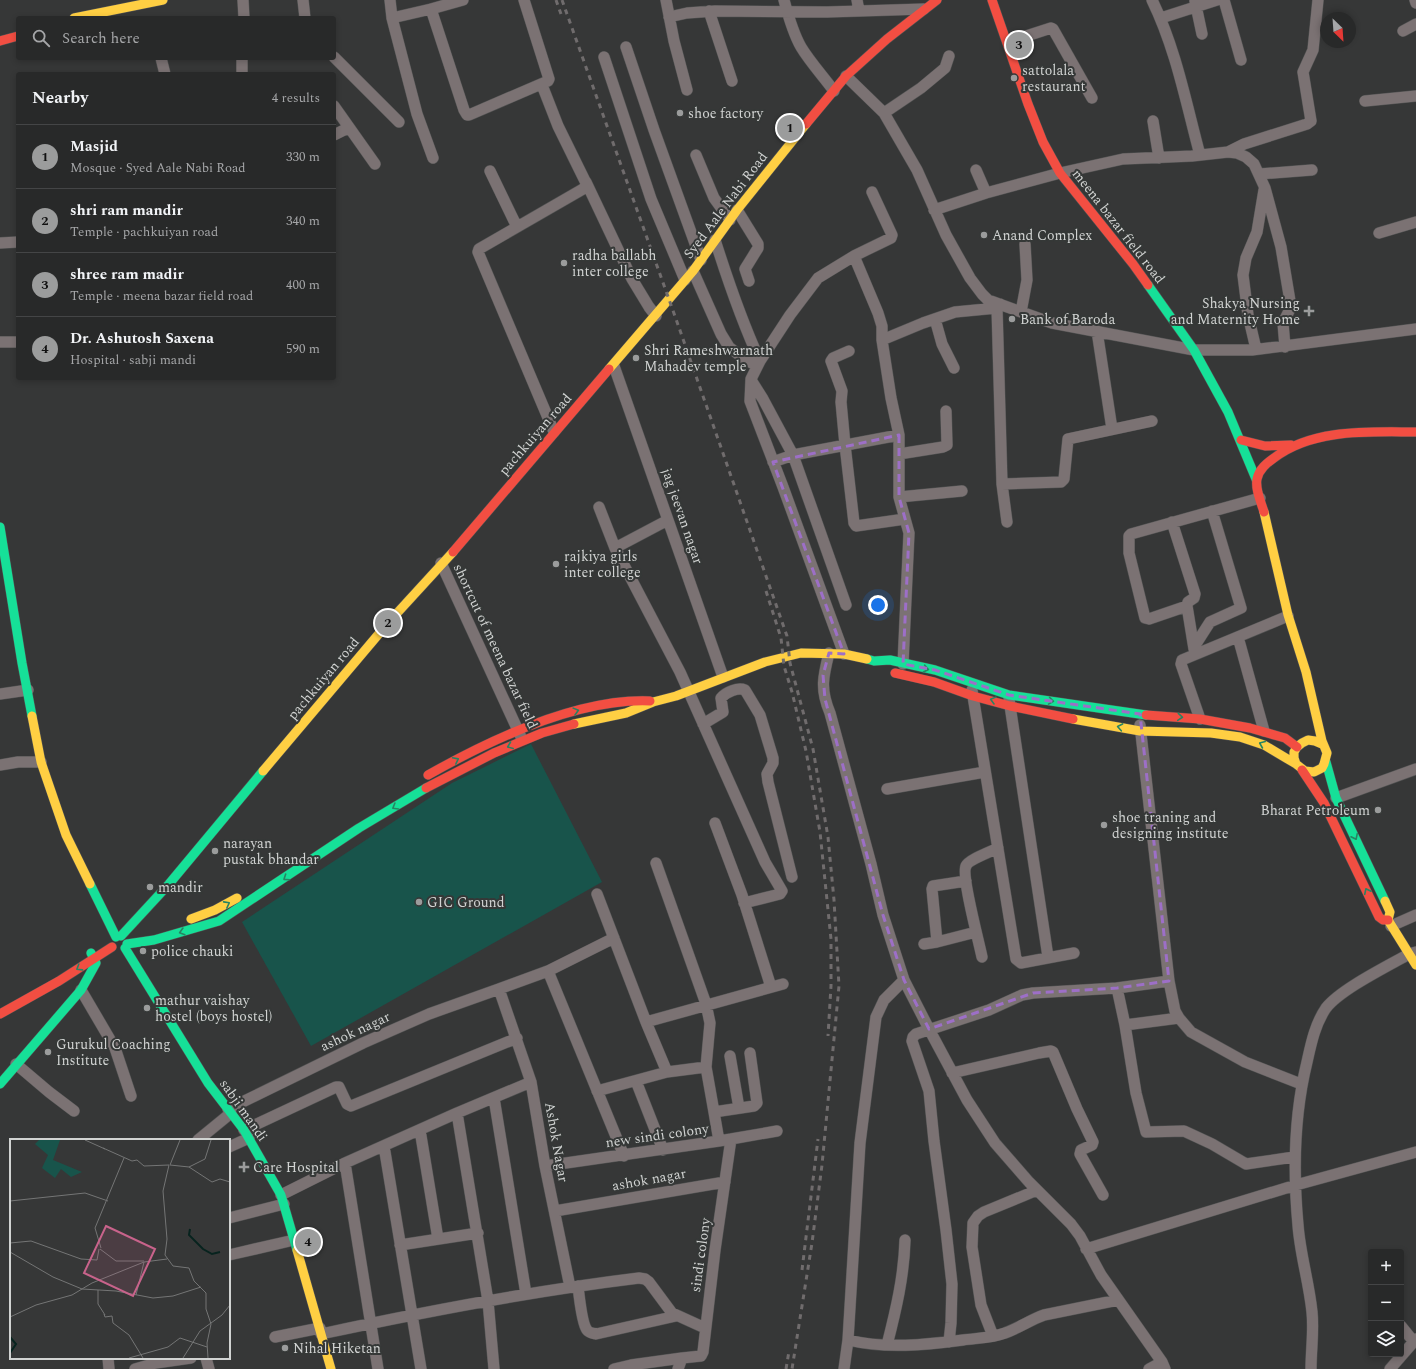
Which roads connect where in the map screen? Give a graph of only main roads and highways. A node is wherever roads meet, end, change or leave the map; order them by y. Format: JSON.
{"nodes":[{"id":1,"x":163,"y":0,"type":"edge"},
{"id":2,"x":938,"y":0,"type":"edge"},
{"id":3,"x":992,"y":0,"type":"edge"},
{"id":4,"x":83,"y":16,"type":"edge"},
{"id":5,"x":16,"y":37,"type":"edge"},
{"id":6,"x":0,"y":41,"type":"edge"},
{"id":7,"x":642,"y":332,"type":"joint"},
{"id":8,"x":1416,"y":432,"type":"edge"},
{"id":9,"x":1241,"y":440,"type":"junction"},
{"id":10,"x":1296,"y":444,"type":"junction"},
{"id":11,"x":1256,"y":479,"type":"junction"},
{"id":12,"x":0,"y":527,"type":"edge"},
{"id":13,"x":874,"y":661,"type":"junction"},
{"id":14,"x":1010,"y":700,"type":"junction"},
{"id":15,"x":653,"y":702,"type":"junction"},
{"id":16,"x":1314,"y":708,"type":"junction"},
{"id":17,"x":1308,"y":733,"type":"junction"},
{"id":18,"x":1322,"y":744,"type":"junction"},
{"id":19,"x":1297,"y":747,"type":"junction"},
{"id":20,"x":1326,"y":762,"type":"junction"},
{"id":21,"x":1299,"y":767,"type":"junction"},
{"id":22,"x":433,"y":773,"type":"junction"},
{"id":23,"x":421,"y":780,"type":"dead end"},
{"id":24,"x":438,"y":782,"type":"junction"},
{"id":25,"x":383,"y":803,"type":"dead end"},
{"id":26,"x":301,"y":856,"type":"junction"},
{"id":27,"x":306,"y":864,"type":"junction"},
{"id":28,"x":213,"y":911,"type":"junction"},
{"id":29,"x":183,"y":921,"type":"dead end"},
{"id":30,"x":219,"y":921,"type":"junction"},
{"id":31,"x":1390,"y":923,"type":"junction"},
{"id":32,"x":146,"y":932,"type":"dead end"},
{"id":33,"x":119,"y":942,"type":"junction"},
{"id":34,"x":1413,"y":953,"type":"edge"},
{"id":35,"x":93,"y":956,"type":"junction"},
{"id":36,"x":1416,"y":965,"type":"edge"},
{"id":37,"x":0,"y":1004,"type":"edge"},
{"id":38,"x":0,"y":1014,"type":"edge"},
{"id":39,"x":0,"y":1084,"type":"edge"},
{"id":40,"x":331,"y":1369,"type":"edge"}],
"edges":[{"from":1,"to":4,"type":"main road"},
{"from":2,"to":7,"type":"main road","name":"Syed Aale Nabi Road"},
{"from":3,"to":9,"type":"main road","name":"meena bazar field road"},
{"from":5,"to":6,"type":"main road"},
{"from":7,"to":33,"type":"main road","name":"pachkuiyan road"},
{"from":8,"to":10,"type":"main road"},
{"from":9,"to":10,"type":"main road"},
{"from":9,"to":11,"type":"main road","name":"meena bazar field road"},
{"from":10,"to":11,"type":"main road"},
{"from":11,"to":16,"type":"main road","name":"meena bazar field road"},
{"from":12,"to":33,"type":"main road","name":"sabji mandi"},
{"from":13,"to":14,"type":"main road","one_way":true},
{"from":14,"to":13,"type":"main road","one_way":true},
{"from":13,"to":15,"type":"main road"},
{"from":14,"to":19,"type":"main road","one_way":true},
{"from":21,"to":14,"type":"main road","one_way":true},
{"from":22,"to":15,"type":"main road","one_way":true},
{"from":15,"to":24,"type":"main road","one_way":true},
{"from":16,"to":17,"type":"main road"},
{"from":16,"to":18,"type":"main road","name":"meena bazar field road"},
{"from":17,"to":18,"type":"main road"},
{"from":17,"to":19,"type":"main road"},
{"from":18,"to":20,"type":"main road"},
{"from":19,"to":21,"type":"main road"},
{"from":20,"to":21,"type":"main road"},
{"from":20,"to":31,"type":"main road","one_way":true},
{"from":31,"to":21,"type":"main road","one_way":true},
{"from":22,"to":23,"type":"main road"},
{"from":22,"to":24,"type":"main road"},
{"from":24,"to":27,"type":"main road","one_way":true},
{"from":25,"to":26,"type":"main road"},
{"from":26,"to":27,"type":"main road"},
{"from":28,"to":26,"type":"main road","one_way":true},
{"from":27,"to":30,"type":"main road","one_way":true},
{"from":28,"to":29,"type":"main road"},
{"from":28,"to":30,"type":"main road"},
{"from":30,"to":33,"type":"main road","one_way":true},
{"from":31,"to":34,"type":"main road"},
{"from":32,"to":33,"type":"main road"},
{"from":33,"to":35,"type":"main road"},
{"from":33,"to":40,"type":"main road","name":"sabji mandi"},
{"from":34,"to":36,"type":"main road"},
{"from":35,"to":37,"type":"main road"},
{"from":35,"to":38,"type":"main road","one_way":true},
{"from":35,"to":39,"type":"main road"}]}
